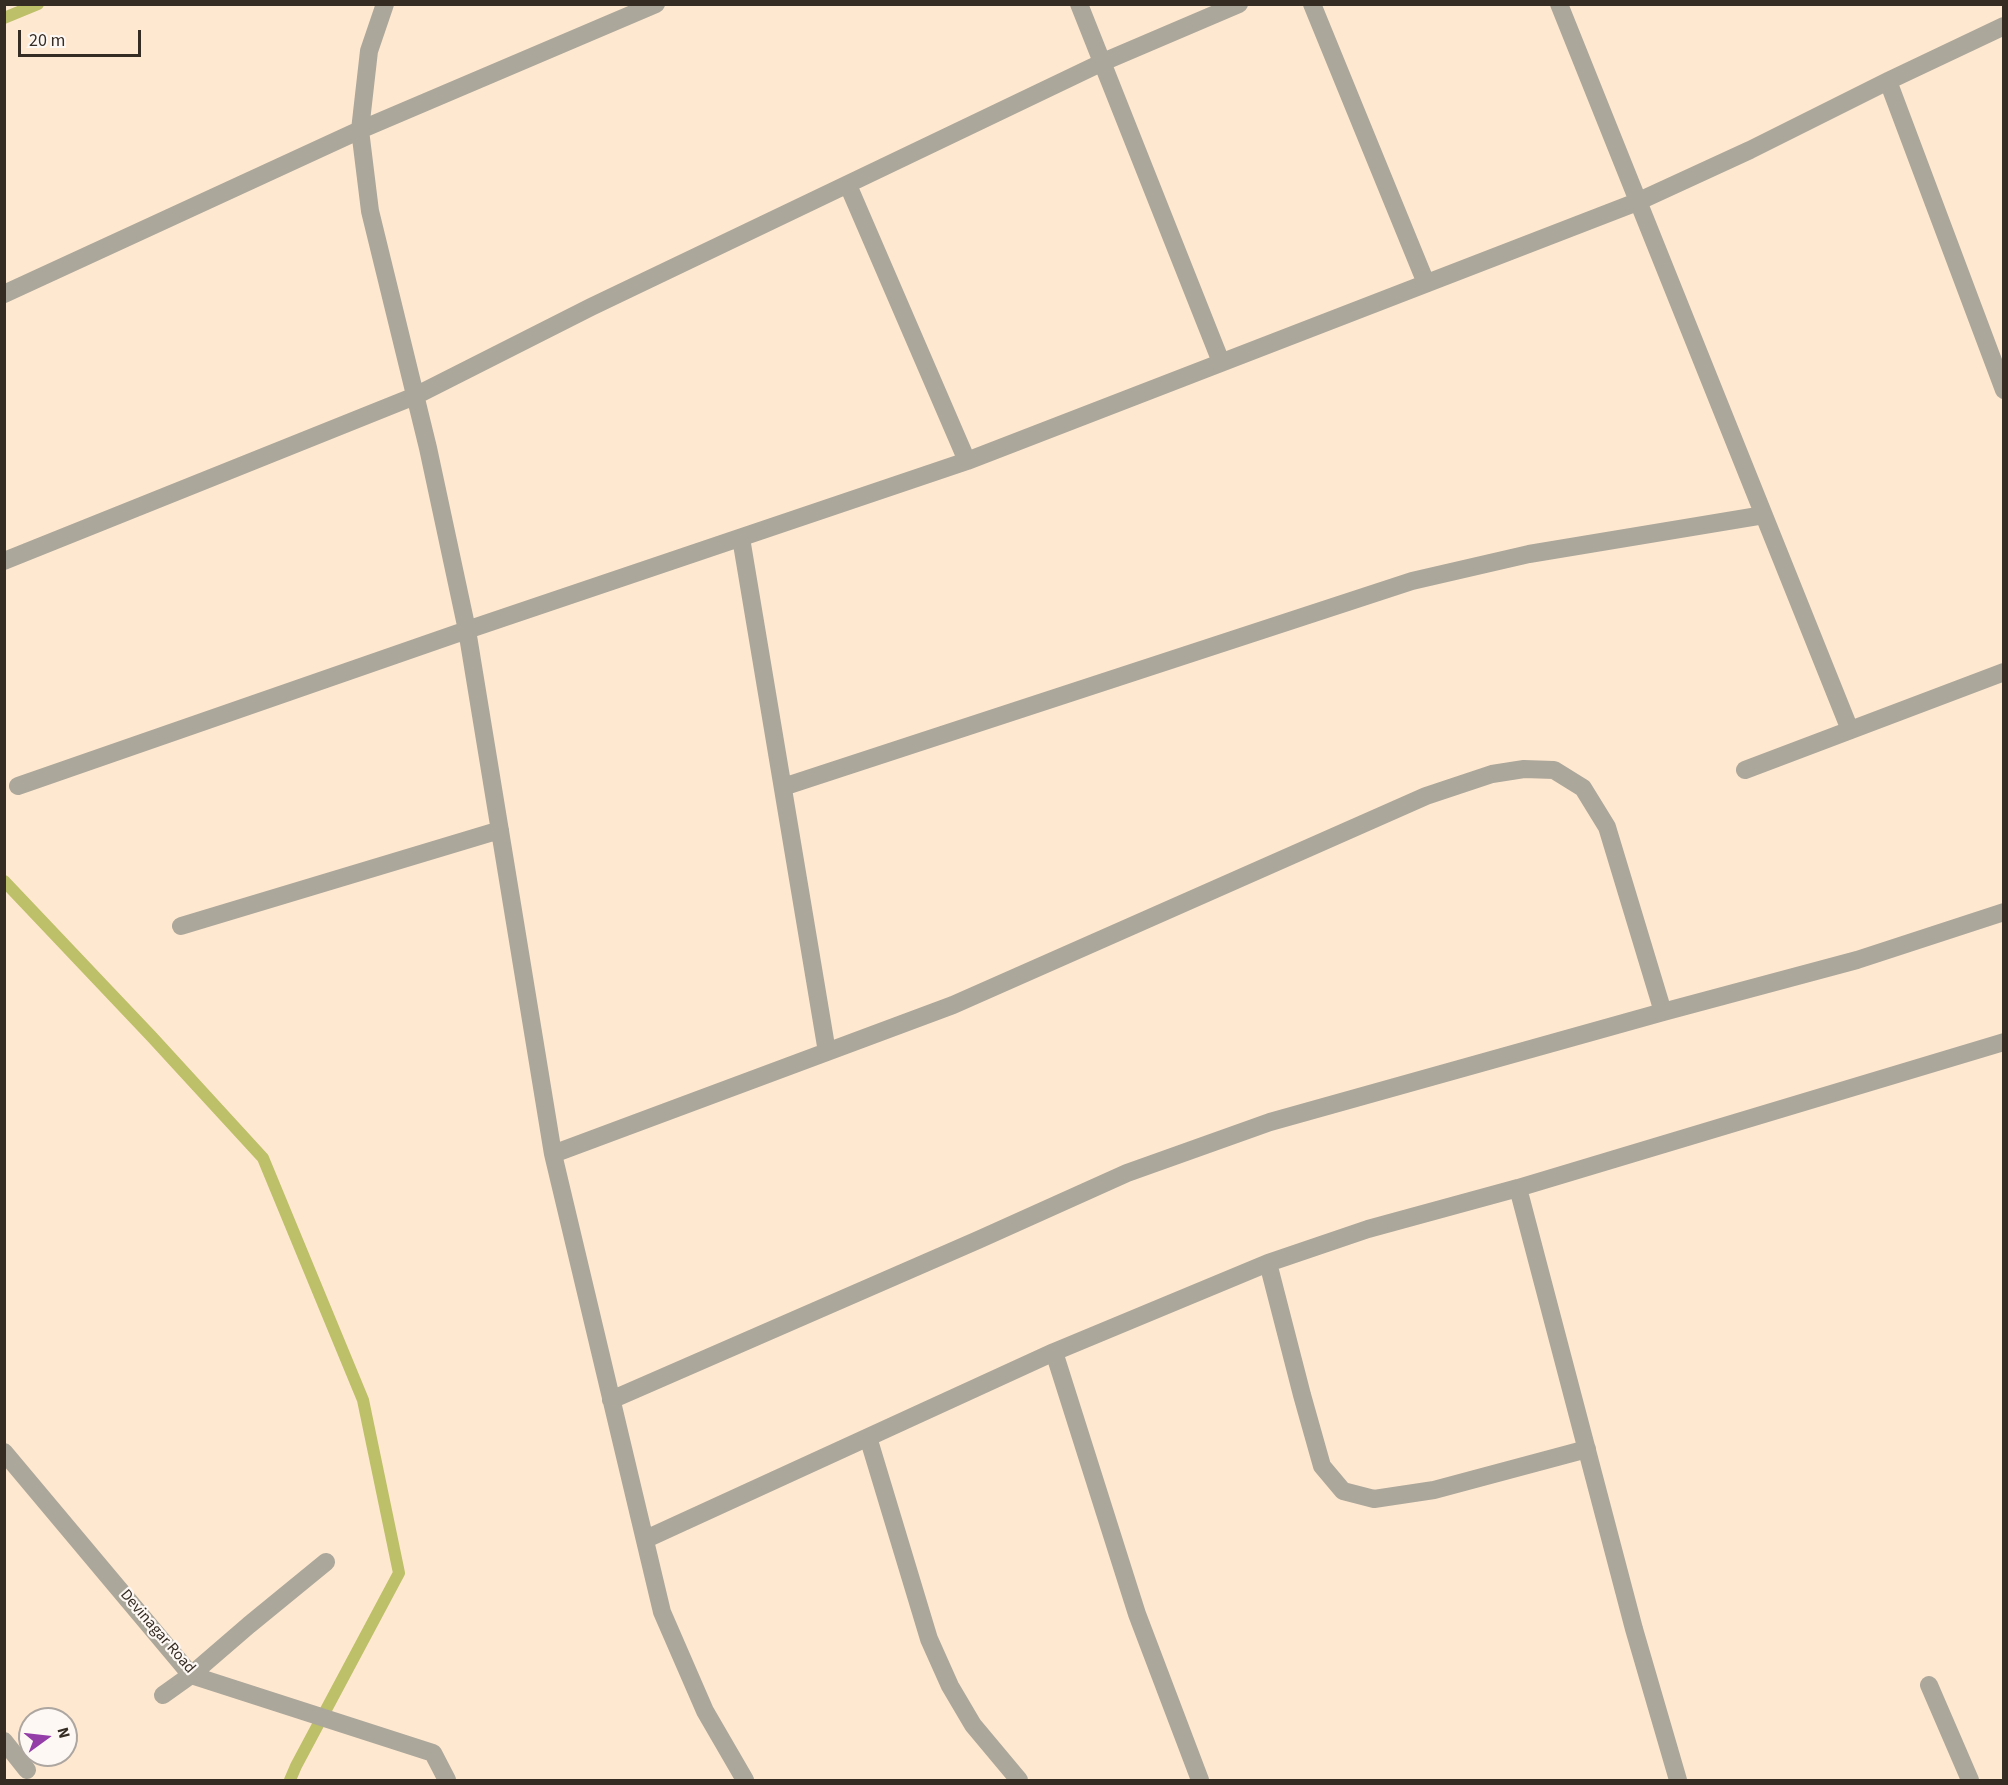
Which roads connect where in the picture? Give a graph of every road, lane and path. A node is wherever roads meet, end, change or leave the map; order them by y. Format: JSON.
{"nodes":[{"id":1,"x":385,"y":4,"type":"edge"},
{"id":2,"x":656,"y":4,"type":"edge"},
{"id":3,"x":1079,"y":4,"type":"edge"},
{"id":4,"x":1239,"y":4,"type":"edge"},
{"id":5,"x":1312,"y":4,"type":"edge"},
{"id":6,"x":1559,"y":4,"type":"edge"},
{"id":7,"x":2004,"y":26,"type":"edge"},
{"id":8,"x":1103,"y":62,"type":"junction"},
{"id":9,"x":1888,"y":81,"type":"junction"},
{"id":10,"x":360,"y":130,"type":"junction"},
{"id":11,"x":848,"y":185,"type":"junction"},
{"id":12,"x":1637,"y":202,"type":"junction"},
{"id":13,"x":1426,"y":283,"type":"junction"},
{"id":14,"x":4,"y":294,"type":"edge"},
{"id":15,"x":1221,"y":362,"type":"junction"},
{"id":16,"x":2004,"y":390,"type":"edge"},
{"id":17,"x":415,"y":396,"type":"junction"},
{"id":18,"x":967,"y":461,"type":"junction"},
{"id":19,"x":1764,"y":514,"type":"junction"},
{"id":20,"x":741,"y":538,"type":"junction"},
{"id":21,"x":4,"y":561,"type":"edge"},
{"id":22,"x":466,"y":630,"type":"junction"},
{"id":23,"x":2004,"y":672,"type":"edge"},
{"id":24,"x":1850,"y":730,"type":"junction"},
{"id":25,"x":1745,"y":770,"type":"dead end"},
{"id":26,"x":18,"y":786,"type":"dead end"},
{"id":27,"x":783,"y":787,"type":"junction"},
{"id":28,"x":501,"y":830,"type":"junction"},
{"id":29,"x":2004,"y":912,"type":"edge"},
{"id":30,"x":181,"y":926,"type":"dead end"},
{"id":31,"x":1663,"y":1012,"type":"junction"},
{"id":32,"x":2004,"y":1042,"type":"edge"},
{"id":33,"x":827,"y":1052,"type":"junction"},
{"id":34,"x":553,"y":1154,"type":"junction"},
{"id":35,"x":1518,"y":1188,"type":"junction"},
{"id":36,"x":1268,"y":1263,"type":"junction"},
{"id":37,"x":1054,"y":1352,"type":"junction"},
{"id":38,"x":611,"y":1400,"type":"junction"},
{"id":39,"x":868,"y":1437,"type":"junction"},
{"id":40,"x":1587,"y":1449,"type":"junction"},
{"id":41,"x":4,"y":1452,"type":"edge"},
{"id":42,"x":646,"y":1539,"type":"junction"},
{"id":43,"x":326,"y":1562,"type":"dead end"},
{"id":44,"x":191,"y":1675,"type":"junction"},
{"id":45,"x":1929,"y":1685,"type":"dead end"},
{"id":46,"x":163,"y":1695,"type":"dead end"},
{"id":47,"x":4,"y":1741,"type":"edge"},
{"id":48,"x":27,"y":1770,"type":"dead end"},
{"id":49,"x":447,"y":1780,"type":"edge"},
{"id":50,"x":745,"y":1780,"type":"edge"},
{"id":51,"x":1019,"y":1780,"type":"edge"},
{"id":52,"x":1200,"y":1780,"type":"edge"},
{"id":53,"x":1678,"y":1780,"type":"edge"},
{"id":54,"x":1970,"y":1780,"type":"edge"}],
"edges":[{"from":1,"to":10,"type":"street"},
{"from":2,"to":10,"type":"street"},
{"from":3,"to":8,"type":"street"},
{"from":4,"to":8,"type":"street"},
{"from":5,"to":13,"type":"street"},
{"from":6,"to":12,"type":"street"},
{"from":7,"to":9,"type":"street"},
{"from":8,"to":11,"type":"street"},
{"from":8,"to":15,"type":"street"},
{"from":9,"to":12,"type":"street"},
{"from":9,"to":16,"type":"street"},
{"from":10,"to":14,"type":"street"},
{"from":10,"to":17,"type":"street"},
{"from":11,"to":17,"type":"street"},
{"from":11,"to":18,"type":"street"},
{"from":12,"to":13,"type":"street"},
{"from":12,"to":19,"type":"street"},
{"from":13,"to":15,"type":"street"},
{"from":15,"to":18,"type":"street"},
{"from":17,"to":21,"type":"street"},
{"from":17,"to":22,"type":"street"},
{"from":18,"to":20,"type":"street"},
{"from":19,"to":24,"type":"street"},
{"from":19,"to":27,"type":"street"},
{"from":20,"to":22,"type":"street"},
{"from":20,"to":27,"type":"street"},
{"from":22,"to":26,"type":"street"},
{"from":22,"to":28,"type":"street"},
{"from":23,"to":24,"type":"street"},
{"from":24,"to":25,"type":"street"},
{"from":27,"to":33,"type":"street"},
{"from":28,"to":30,"type":"street"},
{"from":28,"to":34,"type":"street"},
{"from":29,"to":31,"type":"street"},
{"from":31,"to":33,"type":"street"},
{"from":31,"to":38,"type":"street"},
{"from":32,"to":35,"type":"street"},
{"from":33,"to":34,"type":"street"},
{"from":34,"to":38,"type":"street"},
{"from":35,"to":36,"type":"street"},
{"from":35,"to":40,"type":"street"},
{"from":36,"to":37,"type":"street"},
{"from":36,"to":40,"type":"street"},
{"from":37,"to":39,"type":"street"},
{"from":37,"to":52,"type":"street"},
{"from":38,"to":42,"type":"street"},
{"from":39,"to":42,"type":"street"},
{"from":39,"to":51,"type":"street"},
{"from":40,"to":53,"type":"street"},
{"from":41,"to":44,"type":"street","name":"Devinagar Road"},
{"from":42,"to":50,"type":"street"},
{"from":43,"to":44,"type":"street"},
{"from":44,"to":46,"type":"street"},
{"from":44,"to":49,"type":"street","name":"Devinagar Road"},
{"from":45,"to":54,"type":"street"},
{"from":47,"to":48,"type":"street"}]}
